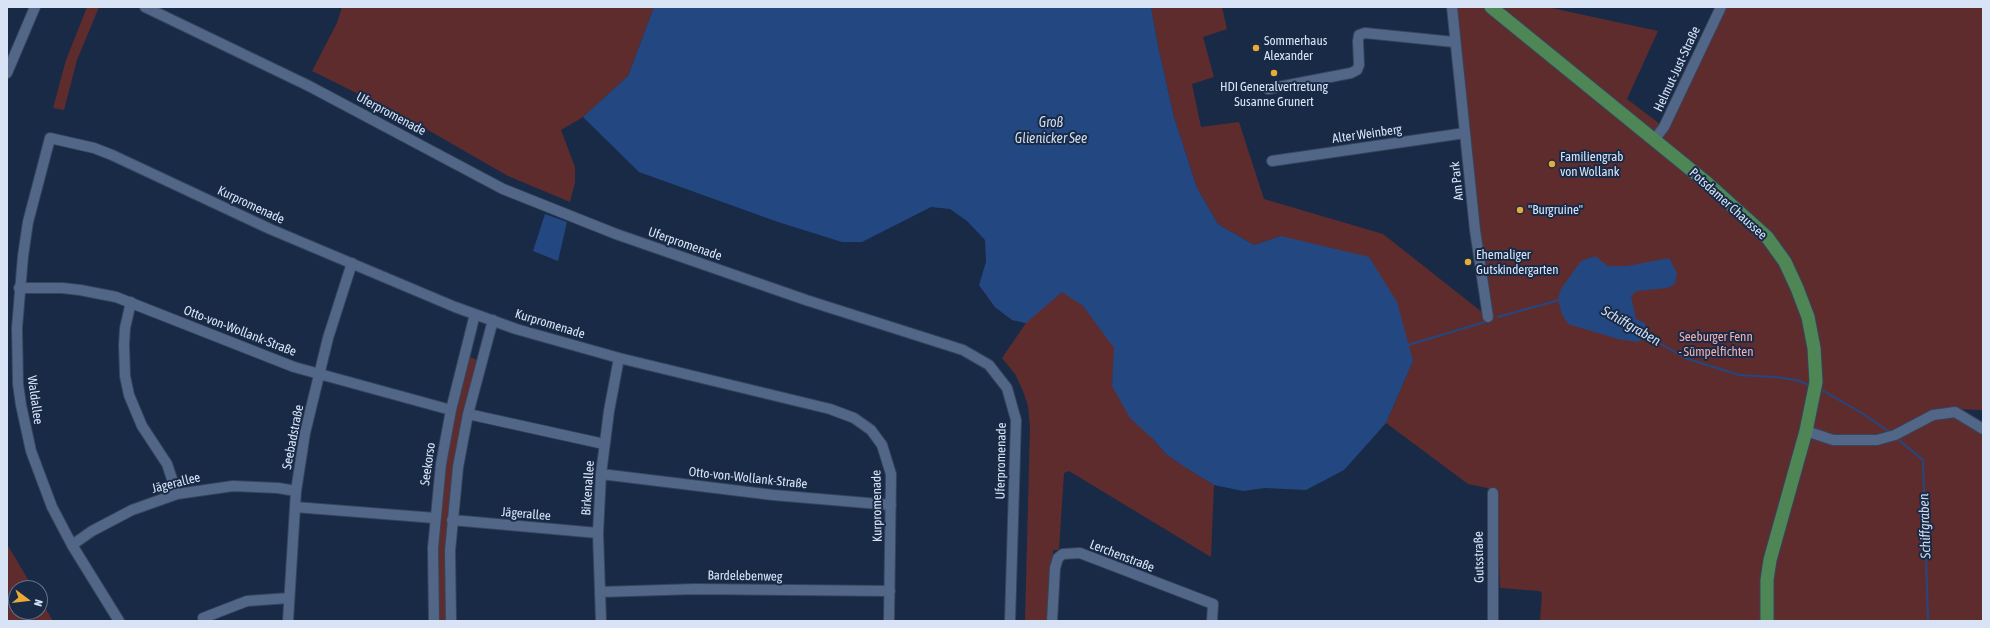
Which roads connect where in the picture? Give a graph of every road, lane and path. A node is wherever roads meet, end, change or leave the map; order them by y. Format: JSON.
{"nodes":[{"id":1,"x":35,"y":7,"type":"edge"},
{"id":2,"x":145,"y":7,"type":"edge"},
{"id":3,"x":1452,"y":7,"type":"edge"},
{"id":4,"x":1491,"y":7,"type":"edge"},
{"id":5,"x":1721,"y":7,"type":"edge"},
{"id":6,"x":1454,"y":42,"type":"junction"},
{"id":7,"x":7,"y":73,"type":"edge"},
{"id":8,"x":1268,"y":89,"type":"dead end"},
{"id":9,"x":1465,"y":133,"type":"junction"},
{"id":10,"x":50,"y":138,"type":"joint"},
{"id":11,"x":1654,"y":140,"type":"junction"},
{"id":12,"x":1272,"y":161,"type":"dead end"},
{"id":13,"x":352,"y":263,"type":"junction"},
{"id":14,"x":19,"y":288,"type":"junction"},
{"id":15,"x":131,"y":302,"type":"junction"},
{"id":16,"x":475,"y":314,"type":"junction"},
{"id":17,"x":1488,"y":317,"type":"dead end"},
{"id":18,"x":493,"y":320,"type":"junction"},
{"id":19,"x":619,"y":358,"type":"junction"},
{"id":20,"x":318,"y":374,"type":"junction"},
{"id":21,"x":451,"y":410,"type":"junction"},
{"id":22,"x":468,"y":414,"type":"junction"},
{"id":23,"x":1983,"y":429,"type":"edge"},
{"id":24,"x":1806,"y":431,"type":"junction"},
{"id":25,"x":604,"y":444,"type":"junction"},
{"id":26,"x":601,"y":474,"type":"junction"},
{"id":27,"x":296,"y":491,"type":"junction"},
{"id":28,"x":1493,"y":493,"type":"dead end"},
{"id":29,"x":177,"y":494,"type":"junction"},
{"id":30,"x":891,"y":505,"type":"junction"},
{"id":31,"x":295,"y":507,"type":"junction"},
{"id":32,"x":435,"y":518,"type":"junction"},
{"id":33,"x":452,"y":520,"type":"junction"},
{"id":34,"x":598,"y":533,"type":"junction"},
{"id":35,"x":72,"y":545,"type":"junction"},
{"id":36,"x":890,"y":591,"type":"junction"},
{"id":37,"x":600,"y":592,"type":"junction"},
{"id":38,"x":289,"y":598,"type":"junction"},
{"id":39,"x":203,"y":618,"type":"dead end"},
{"id":40,"x":119,"y":621,"type":"edge"},
{"id":41,"x":288,"y":621,"type":"edge"},
{"id":42,"x":434,"y":621,"type":"edge"},
{"id":43,"x":451,"y":621,"type":"edge"},
{"id":44,"x":601,"y":621,"type":"edge"},
{"id":45,"x":889,"y":621,"type":"edge"},
{"id":46,"x":1010,"y":621,"type":"edge"},
{"id":47,"x":1052,"y":621,"type":"edge"},
{"id":48,"x":1212,"y":621,"type":"edge"},
{"id":49,"x":1493,"y":621,"type":"edge"},
{"id":50,"x":1768,"y":621,"type":"edge"}],
"edges":[{"from":1,"to":7,"type":"street"},
{"from":2,"to":46,"type":"street","name":"Uferpromenade"},
{"from":3,"to":6,"type":"street","name":"Am Park"},
{"from":4,"to":11,"type":"main road","name":"Potsdamer Chaussee"},
{"from":5,"to":11,"type":"street","name":"Helmut-Just-Straße"},
{"from":6,"to":8,"type":"street"},
{"from":6,"to":9,"type":"street","name":"Am Park"},
{"from":9,"to":12,"type":"street","name":"Alter Weinberg"},
{"from":9,"to":17,"type":"street","name":"Am Park"},
{"from":10,"to":13,"type":"street","name":"Kurpromenade"},
{"from":10,"to":14,"type":"street","name":"Waldallee"},
{"from":11,"to":24,"type":"main road","name":"Potsdamer Chaussee"},
{"from":13,"to":16,"type":"street","name":"Kurpromenade"},
{"from":13,"to":20,"type":"street","name":"Seebadstraße"},
{"from":14,"to":15,"type":"street","name":"Otto-von-Wollank-Straße"},
{"from":14,"to":35,"type":"street","name":"Waldallee"},
{"from":15,"to":20,"type":"street","name":"Otto-von-Wollank-Straße"},
{"from":15,"to":29,"type":"street"},
{"from":16,"to":18,"type":"street","name":"Kurpromenade"},
{"from":16,"to":21,"type":"street","name":"Seekorso"},
{"from":18,"to":19,"type":"street","name":"Kurpromenade"},
{"from":18,"to":22,"type":"street"},
{"from":19,"to":25,"type":"street","name":"Birkenallee"},
{"from":19,"to":30,"type":"street","name":"Kurpromenade"},
{"from":20,"to":21,"type":"street","name":"Otto-von-Wollank-Straße"},
{"from":20,"to":27,"type":"street","name":"Seebadstraße"},
{"from":21,"to":32,"type":"street","name":"Seekorso"},
{"from":22,"to":25,"type":"street"},
{"from":22,"to":33,"type":"street"},
{"from":23,"to":24,"type":"street"},
{"from":24,"to":50,"type":"main road","name":"Potsdamer Chaussee"},
{"from":25,"to":26,"type":"street","name":"Birkenallee"},
{"from":26,"to":30,"type":"street","name":"Otto-von-Wollank-Straße"},
{"from":26,"to":34,"type":"street","name":"Birkenallee"},
{"from":27,"to":29,"type":"street","name":"Jägerallee"},
{"from":27,"to":31,"type":"street","name":"Seebadstraße"},
{"from":28,"to":49,"type":"street","name":"Gutsstraße"},
{"from":29,"to":35,"type":"street","name":"Jägerallee"},
{"from":30,"to":36,"type":"street","name":"Kurpromenade"},
{"from":31,"to":32,"type":"street"},
{"from":31,"to":38,"type":"street","name":"Seebadstraße"},
{"from":32,"to":42,"type":"street","name":"Seekorso"},
{"from":33,"to":34,"type":"street","name":"Jägerallee"},
{"from":33,"to":43,"type":"street"},
{"from":34,"to":37,"type":"street","name":"Birkenallee"},
{"from":35,"to":40,"type":"street","name":"Waldallee"},
{"from":36,"to":37,"type":"street","name":"Bardelebenweg"},
{"from":36,"to":45,"type":"street","name":"Kurpromenade"},
{"from":37,"to":44,"type":"street","name":"Birkenallee"},
{"from":38,"to":39,"type":"street"},
{"from":38,"to":41,"type":"street","name":"Seebadstraße"},
{"from":47,"to":48,"type":"street","name":"Lerchenstraße"}]}
